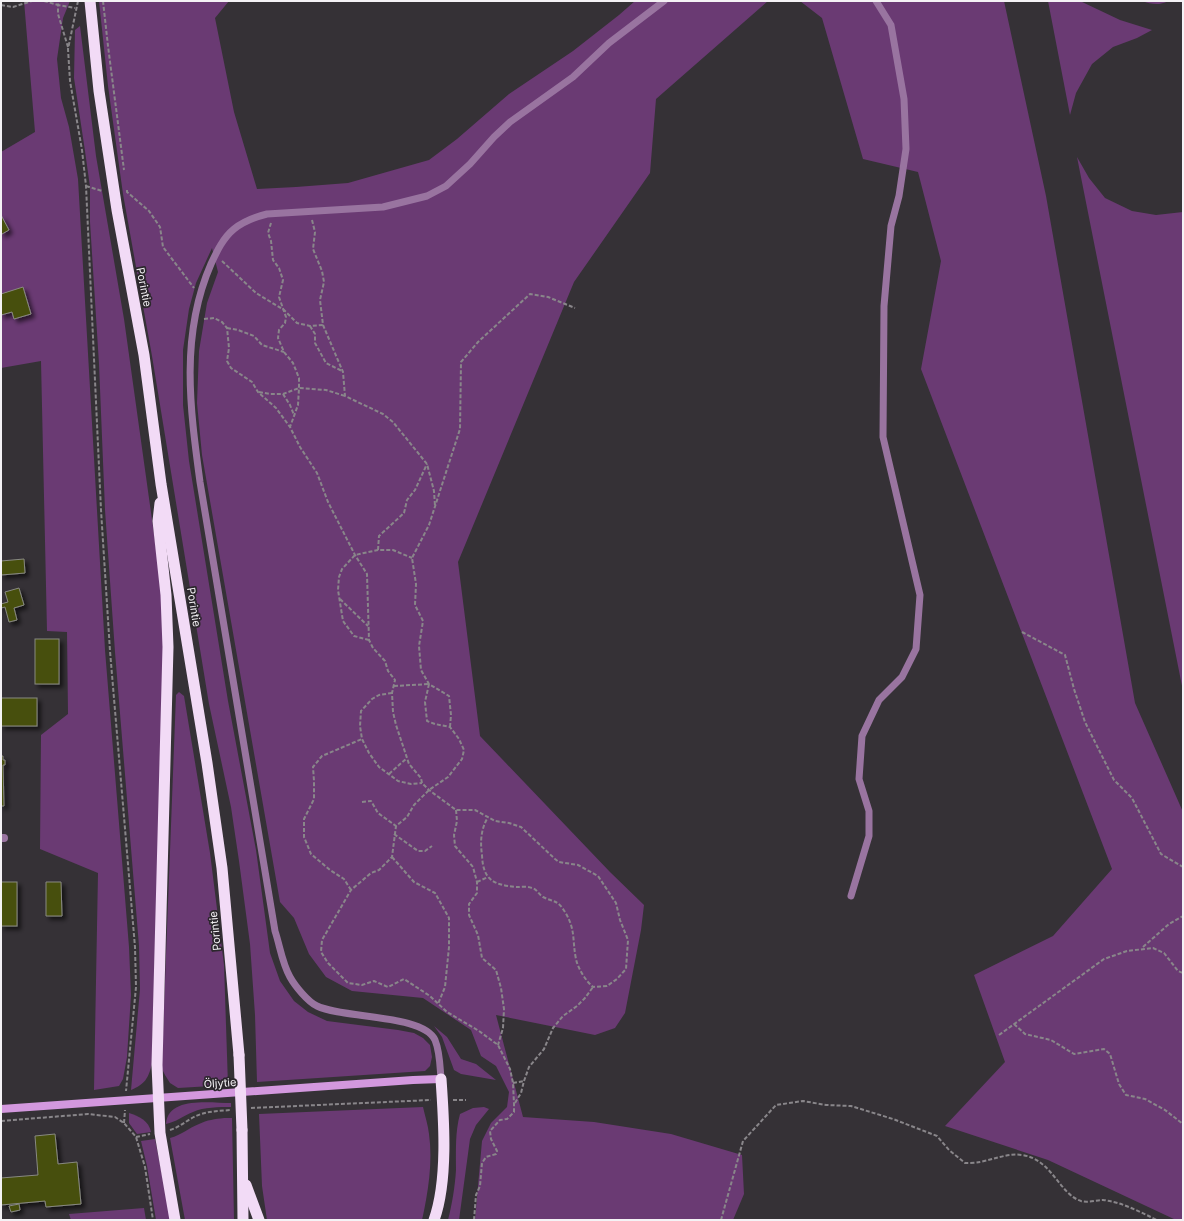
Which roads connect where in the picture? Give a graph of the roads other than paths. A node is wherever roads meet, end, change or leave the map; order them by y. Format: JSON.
{"nodes":[{"id":1,"x":90,"y":1,"type":"edge"},
{"id":2,"x":664,"y":1,"type":"edge"},
{"id":3,"x":876,"y":1,"type":"edge"},
{"id":4,"x":161,"y":484,"type":"junction"},
{"id":5,"x":851,"y":896,"type":"dead end"},
{"id":6,"x":441,"y":1079,"type":"junction"},
{"id":7,"x":158,"y":1098,"type":"junction"},
{"id":8,"x":1,"y":1109,"type":"edge"},
{"id":9,"x":243,"y":1176,"type":"junction"},
{"id":10,"x":175,"y":1220,"type":"edge"},
{"id":11,"x":243,"y":1220,"type":"edge"},
{"id":12,"x":259,"y":1220,"type":"edge"},
{"id":13,"x":434,"y":1220,"type":"edge"}],
"edges":[{"from":1,"to":4,"type":"highway","name":"Porintie"},
{"from":2,"to":6,"type":"lane"},
{"from":3,"to":5,"type":"lane"},
{"from":4,"to":7,"type":"highway"},
{"from":4,"to":9,"type":"highway","name":"Porintie","bridge":true},
{"from":6,"to":7,"type":"main road","name":"Öljytie"},
{"from":6,"to":13,"type":"highway"},
{"from":7,"to":8,"type":"main road","name":"Öljytie"},
{"from":7,"to":10,"type":"highway"},
{"from":9,"to":11,"type":"highway","name":"Porintie"},
{"from":9,"to":12,"type":"highway"}]}
